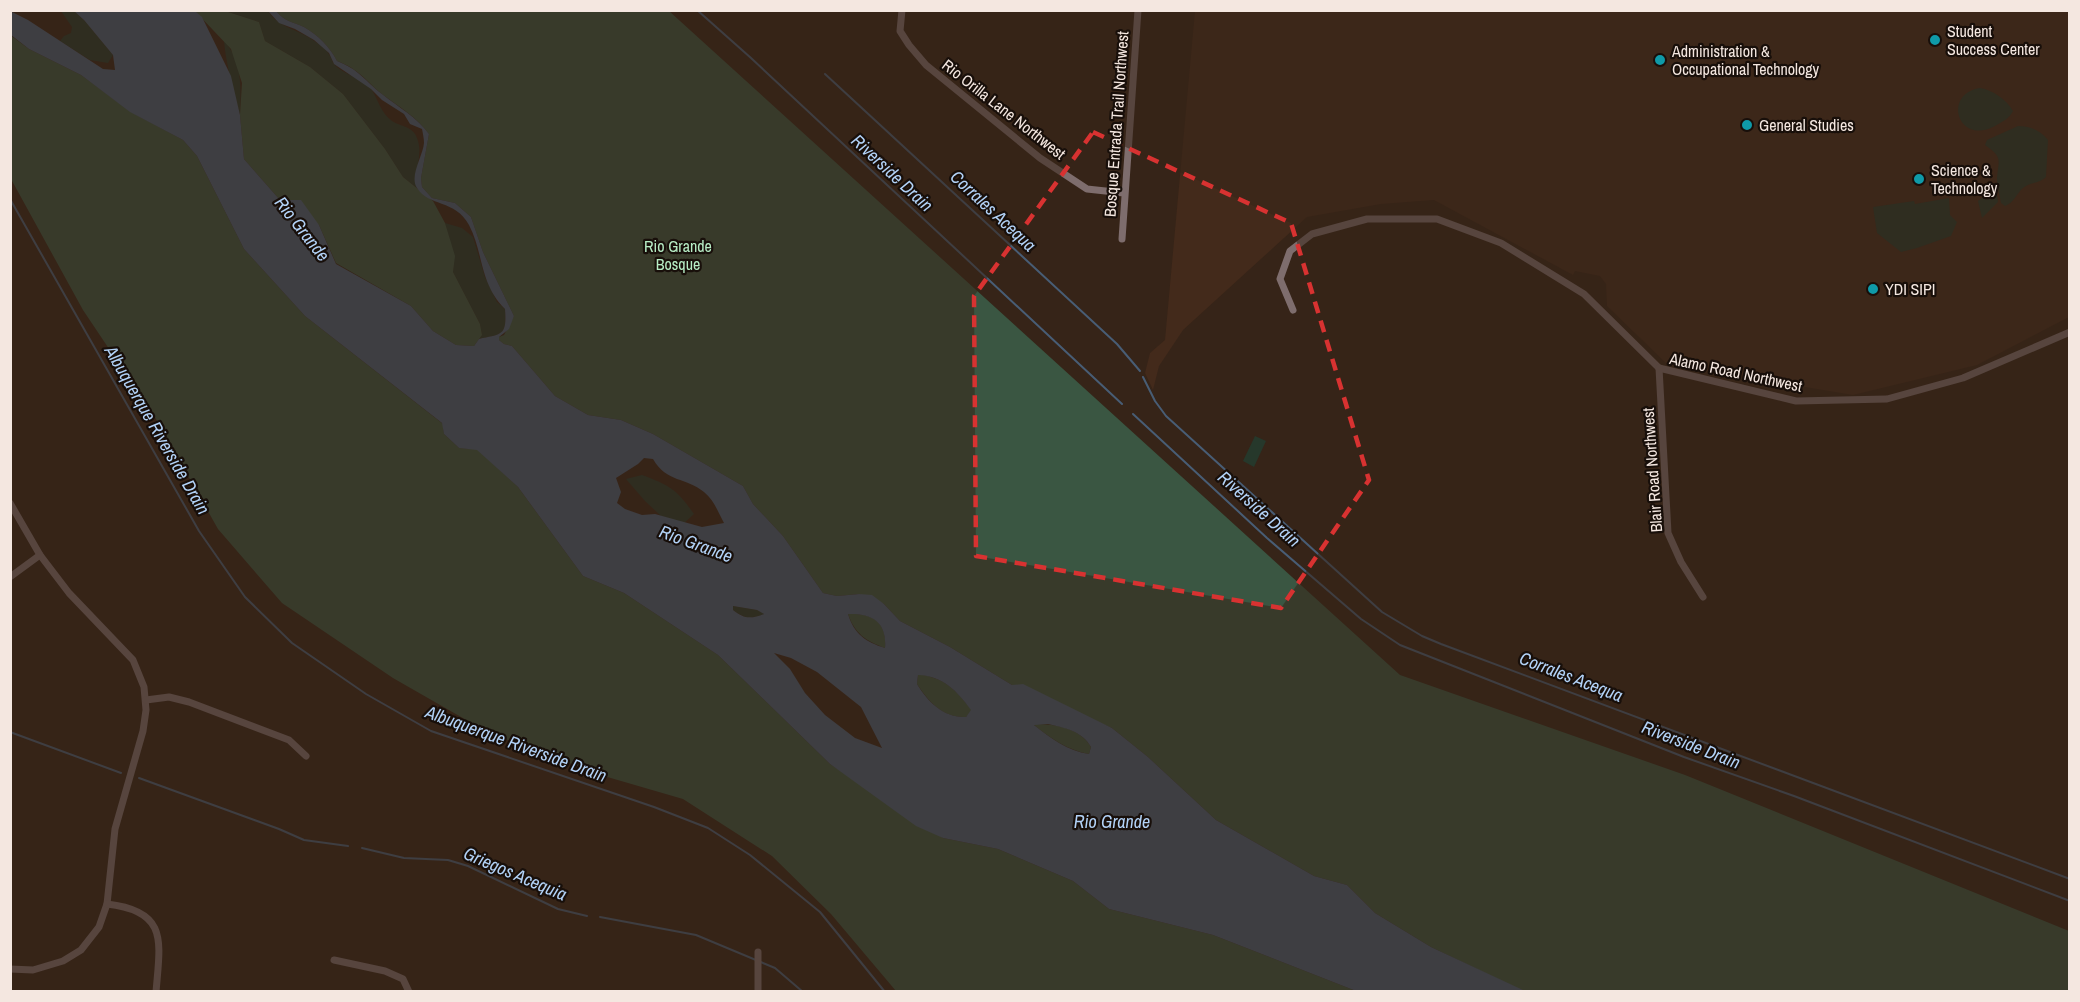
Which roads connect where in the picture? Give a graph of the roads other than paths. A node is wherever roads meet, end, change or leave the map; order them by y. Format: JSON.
{"nodes":[{"id":1,"x":902,"y":10,"type":"edge"},
{"id":2,"x":1138,"y":10,"type":"edge"},
{"id":3,"x":1124,"y":193,"type":"junction"},
{"id":4,"x":1122,"y":239,"type":"dead end"},
{"id":5,"x":1293,"y":310,"type":"dead end"},
{"id":6,"x":2070,"y":332,"type":"edge"},
{"id":7,"x":1659,"y":368,"type":"junction"},
{"id":8,"x":10,"y":503,"type":"edge"},
{"id":9,"x":40,"y":555,"type":"junction"},
{"id":10,"x":10,"y":577,"type":"edge"},
{"id":11,"x":1703,"y":597,"type":"dead end"},
{"id":12,"x":146,"y":700,"type":"junction"},
{"id":13,"x":306,"y":756,"type":"dead end"},
{"id":14,"x":107,"y":904,"type":"junction"},
{"id":15,"x":758,"y":954,"type":"dead end"},
{"id":16,"x":334,"y":960,"type":"dead end"},
{"id":17,"x":10,"y":969,"type":"edge"},
{"id":18,"x":156,"y":992,"type":"edge"},
{"id":19,"x":409,"y":992,"type":"edge"},
{"id":20,"x":758,"y":992,"type":"edge"}],
"edges":[{"from":1,"to":3,"type":"street","name":"Rio Orilla Lane Northwest"},
{"from":2,"to":3,"type":"street","name":"Bosque Entrada Trail Northwest"},
{"from":3,"to":4,"type":"street","name":"Bosque Entrada Trail Northwest"},
{"from":5,"to":7,"type":"street","name":"Alamo Road Northwest"},
{"from":6,"to":7,"type":"street","name":"Alamo Road Northwest"},
{"from":7,"to":11,"type":"street","name":"Blair Road Northwest"},
{"from":8,"to":9,"type":"street"},
{"from":9,"to":10,"type":"street"},
{"from":9,"to":12,"type":"street"},
{"from":12,"to":13,"type":"street"},
{"from":12,"to":14,"type":"street"},
{"from":14,"to":17,"type":"street"},
{"from":14,"to":18,"type":"street"},
{"from":15,"to":20,"type":"street"},
{"from":16,"to":19,"type":"street"}]}
